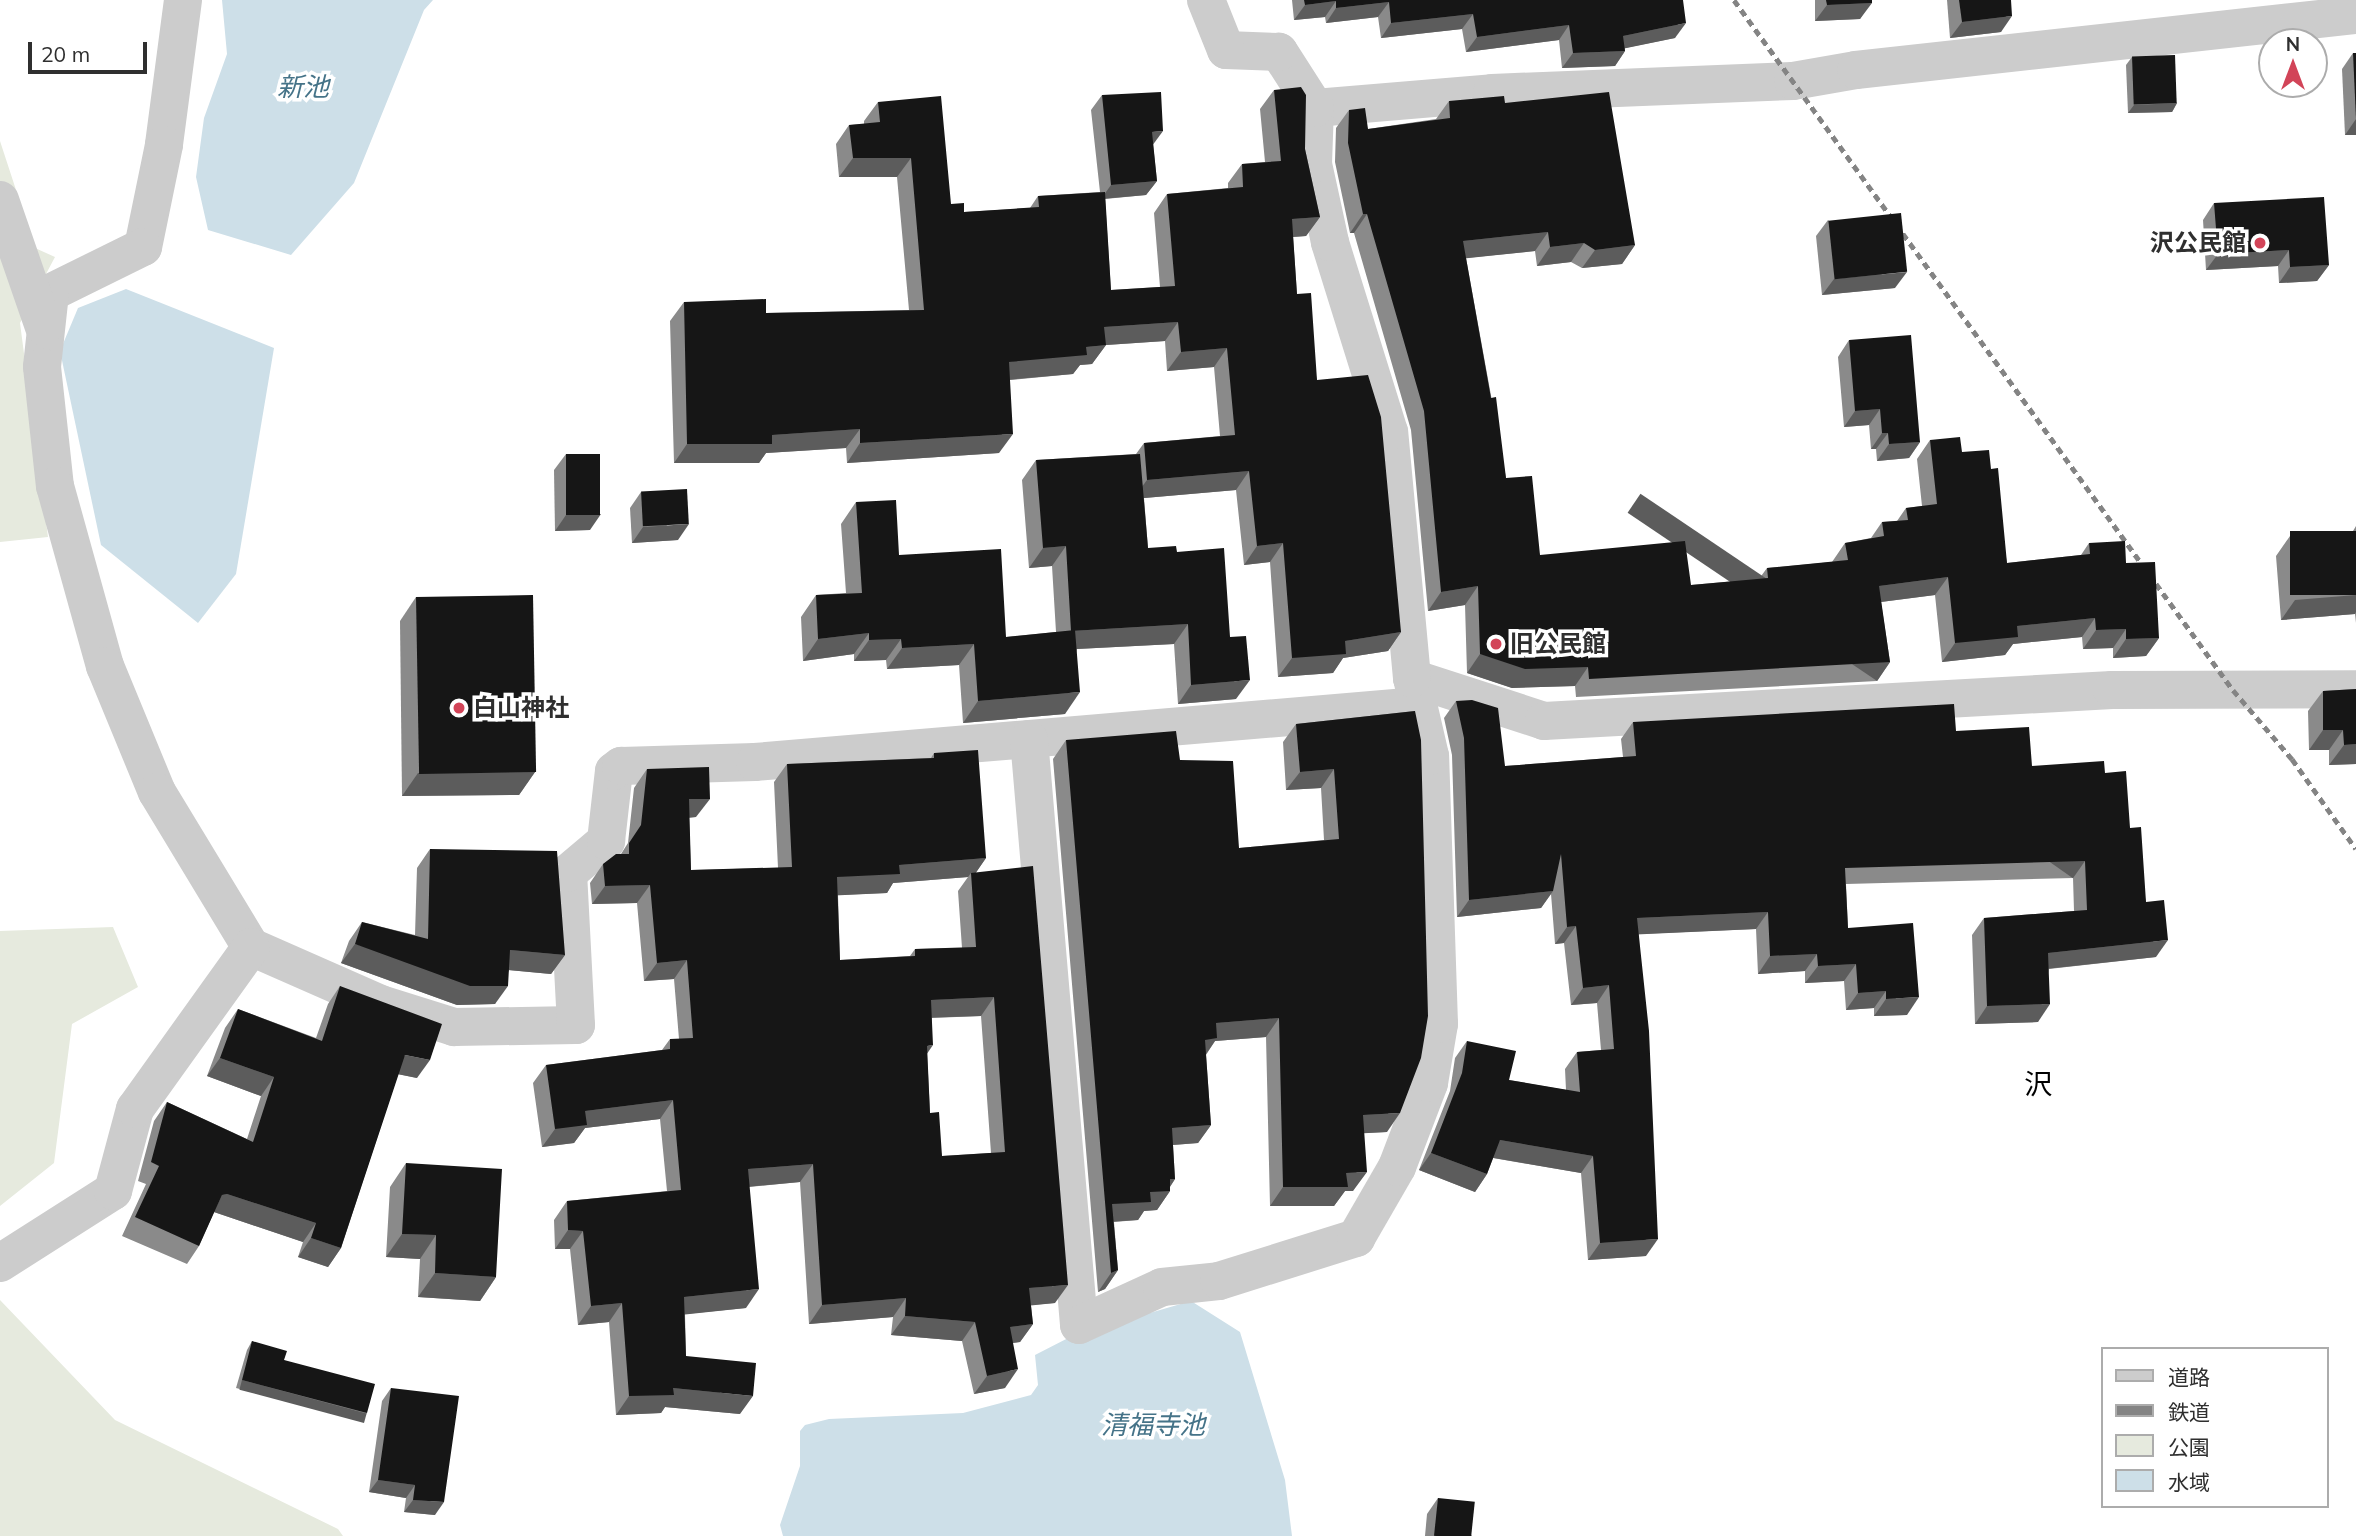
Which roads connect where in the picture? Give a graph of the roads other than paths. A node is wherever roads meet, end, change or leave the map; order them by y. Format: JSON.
{"nodes":[{"id":1,"x":183,"y":0,"type":"edge"},
{"id":2,"x":1206,"y":0,"type":"edge"},
{"id":3,"x":2356,"y":15,"type":"edge"},
{"id":4,"x":1315,"y":108,"type":"junction"},
{"id":5,"x":0,"y":200,"type":"edge"},
{"id":6,"x":46,"y":330,"type":"junction"},
{"id":7,"x":2356,"y":689,"type":"edge"},
{"id":8,"x":1416,"y":692,"type":"junction"},
{"id":9,"x":1029,"y":739,"type":"junction"},
{"id":10,"x":251,"y":947,"type":"junction"},
{"id":11,"x":0,"y":1263,"type":"edge"}],
"edges":[{"from":1,"to":6,"type":"street"},
{"from":2,"to":4,"type":"street"},
{"from":3,"to":4,"type":"street"},
{"from":4,"to":8,"type":"street"},
{"from":5,"to":6,"type":"street"},
{"from":6,"to":10,"type":"street"},
{"from":7,"to":8,"type":"street"},
{"from":8,"to":9,"type":"street"},
{"from":8,"to":9,"type":"street"},
{"from":9,"to":10,"type":"street"},
{"from":10,"to":11,"type":"street"}]}
